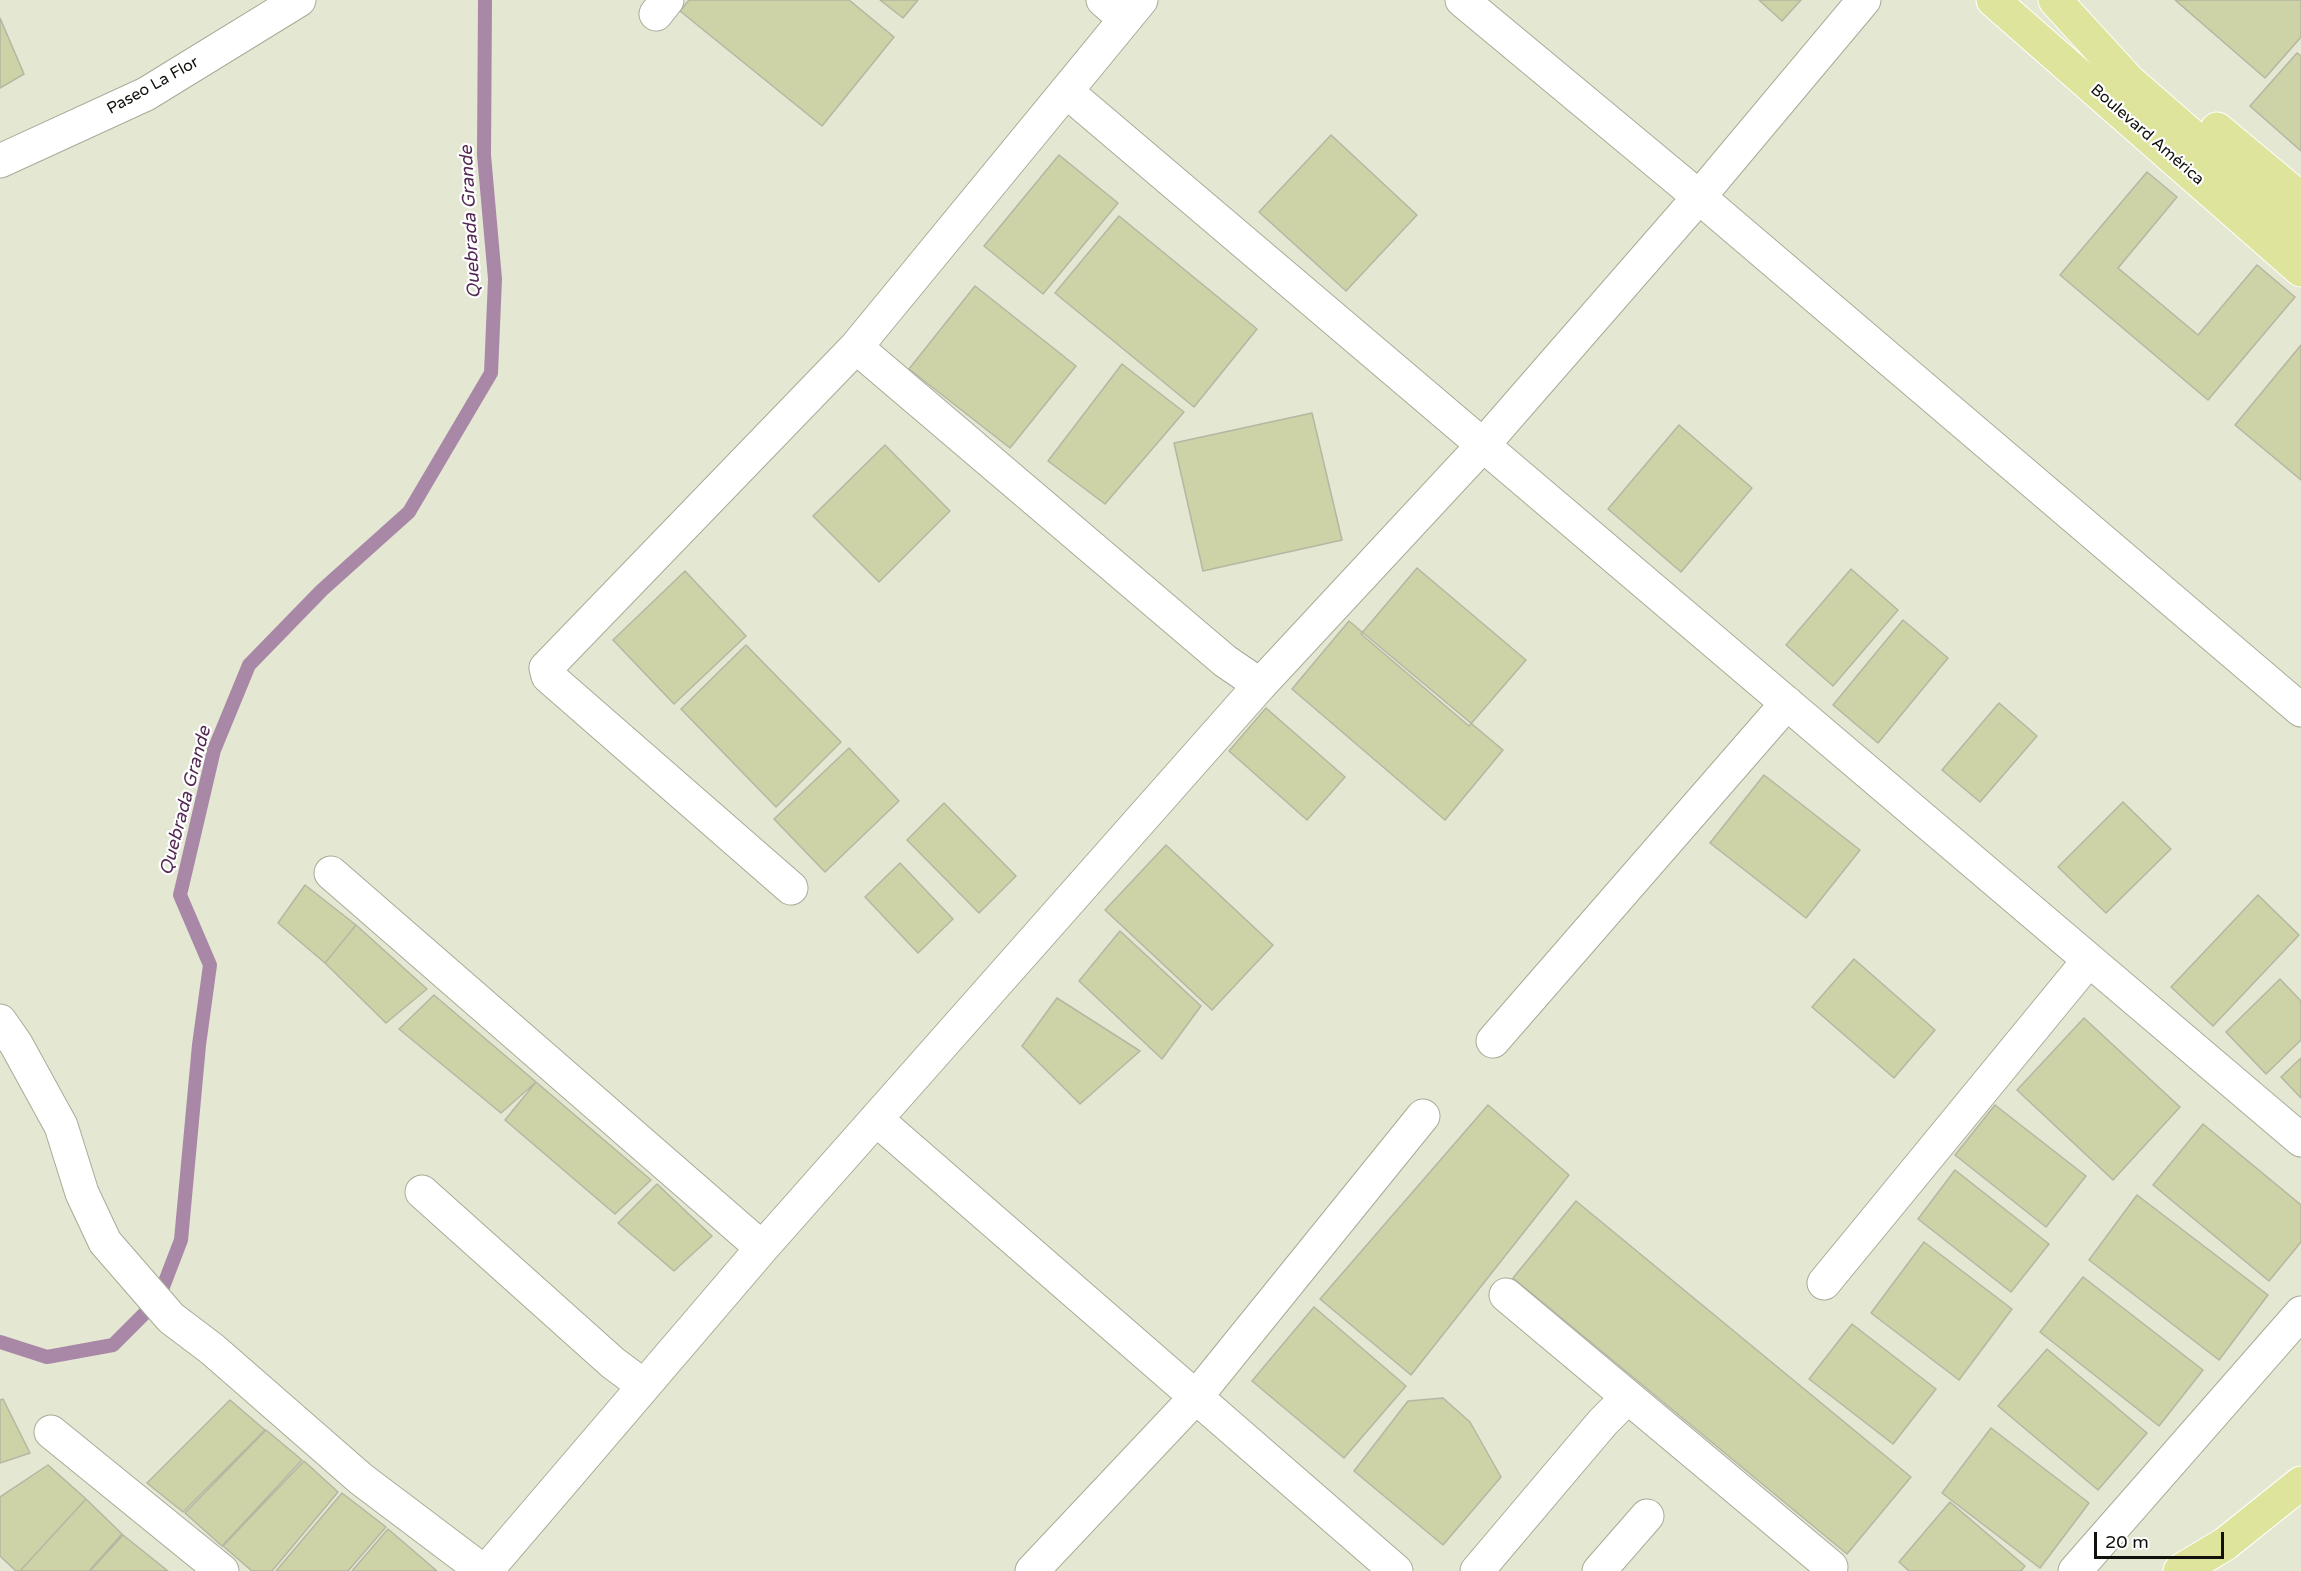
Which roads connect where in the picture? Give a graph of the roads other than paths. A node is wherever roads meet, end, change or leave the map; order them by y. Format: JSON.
{"nodes":[{"id":1,"x":299,"y":0,"type":"edge"},
{"id":2,"x":1462,"y":0,"type":"edge"},
{"id":3,"x":1864,"y":0,"type":"edge"},
{"id":4,"x":1994,"y":0,"type":"edge"},
{"id":5,"x":2060,"y":4,"type":"edge"},
{"id":6,"x":1123,"y":6,"type":"edge"},
{"id":7,"x":1066,"y":91,"type":"junction"},
{"id":8,"x":0,"y":160,"type":"edge"},
{"id":9,"x":1699,"y":197,"type":"junction"},
{"id":10,"x":2301,"y":199,"type":"edge"},
{"id":11,"x":2301,"y":231,"type":"edge"},
{"id":12,"x":2301,"y":270,"type":"edge"},
{"id":13,"x":856,"y":347,"type":"junction"},
{"id":14,"x":1482,"y":445,"type":"junction"},
{"id":15,"x":1260,"y":685,"type":"junction"},
{"id":16,"x":1787,"y":703,"type":"junction"},
{"id":17,"x":2301,"y":710,"type":"edge"},
{"id":18,"x":331,"y":873,"type":"dead end"},
{"id":19,"x":791,"y":888,"type":"dead end"},
{"id":20,"x":2089,"y":960,"type":"junction"},
{"id":21,"x":0,"y":1021,"type":"edge"},
{"id":22,"x":1493,"y":1041,"type":"dead end"},
{"id":23,"x":1423,"y":1116,"type":"dead end"},
{"id":24,"x":876,"y":1119,"type":"junction"},
{"id":25,"x":2301,"y":1140,"type":"edge"},
{"id":26,"x":422,"y":1192,"type":"dead end"},
{"id":27,"x":762,"y":1248,"type":"junction"},
{"id":28,"x":1824,"y":1283,"type":"dead end"},
{"id":29,"x":1506,"y":1295,"type":"dead end"},
{"id":30,"x":2301,"y":1313,"type":"edge"},
{"id":31,"x":644,"y":1386,"type":"junction"},
{"id":32,"x":1628,"y":1397,"type":"junction"},
{"id":33,"x":1195,"y":1398,"type":"junction"},
{"id":34,"x":51,"y":1432,"type":"dead end"},
{"id":35,"x":2301,"y":1483,"type":"edge"},
{"id":36,"x":1647,"y":1516,"type":"dead end"},
{"id":37,"x":1831,"y":1567,"type":"dead end"},
{"id":38,"x":222,"y":1571,"type":"edge"},
{"id":39,"x":484,"y":1571,"type":"edge"},
{"id":40,"x":1032,"y":1571,"type":"edge"},
{"id":41,"x":1396,"y":1571,"type":"edge"},
{"id":42,"x":1477,"y":1571,"type":"edge"},
{"id":43,"x":1599,"y":1571,"type":"edge"},
{"id":44,"x":2075,"y":1571,"type":"edge"},
{"id":45,"x":2180,"y":1571,"type":"edge"}],
"edges":[{"from":1,"to":8,"type":"street","name":"Paseo La Flor"},
{"from":2,"to":9,"type":"street"},
{"from":3,"to":9,"type":"street"},
{"from":4,"to":12,"type":"main road","name":"Boulevard América"},
{"from":5,"to":10,"type":"main road"},
{"from":5,"to":11,"type":"main road","name":"Boulevard América"},
{"from":6,"to":7,"type":"street"},
{"from":7,"to":13,"type":"street"},
{"from":7,"to":14,"type":"street"},
{"from":9,"to":14,"type":"street"},
{"from":9,"to":17,"type":"street"},
{"from":13,"to":15,"type":"street"},
{"from":13,"to":19,"type":"street"},
{"from":14,"to":15,"type":"street"},
{"from":14,"to":16,"type":"street"},
{"from":15,"to":24,"type":"street"},
{"from":16,"to":20,"type":"street"},
{"from":16,"to":22,"type":"street"},
{"from":18,"to":27,"type":"street"},
{"from":20,"to":25,"type":"street"},
{"from":20,"to":28,"type":"street"},
{"from":21,"to":39,"type":"street"},
{"from":23,"to":33,"type":"street"},
{"from":24,"to":27,"type":"street"},
{"from":24,"to":33,"type":"street"},
{"from":26,"to":31,"type":"street"},
{"from":27,"to":31,"type":"street"},
{"from":29,"to":32,"type":"street"},
{"from":30,"to":44,"type":"street"},
{"from":31,"to":39,"type":"street"},
{"from":32,"to":37,"type":"street"},
{"from":32,"to":42,"type":"street"},
{"from":33,"to":40,"type":"street"},
{"from":33,"to":41,"type":"street"},
{"from":34,"to":38,"type":"street"},
{"from":35,"to":45,"type":"main road"},
{"from":36,"to":43,"type":"street"}]}
